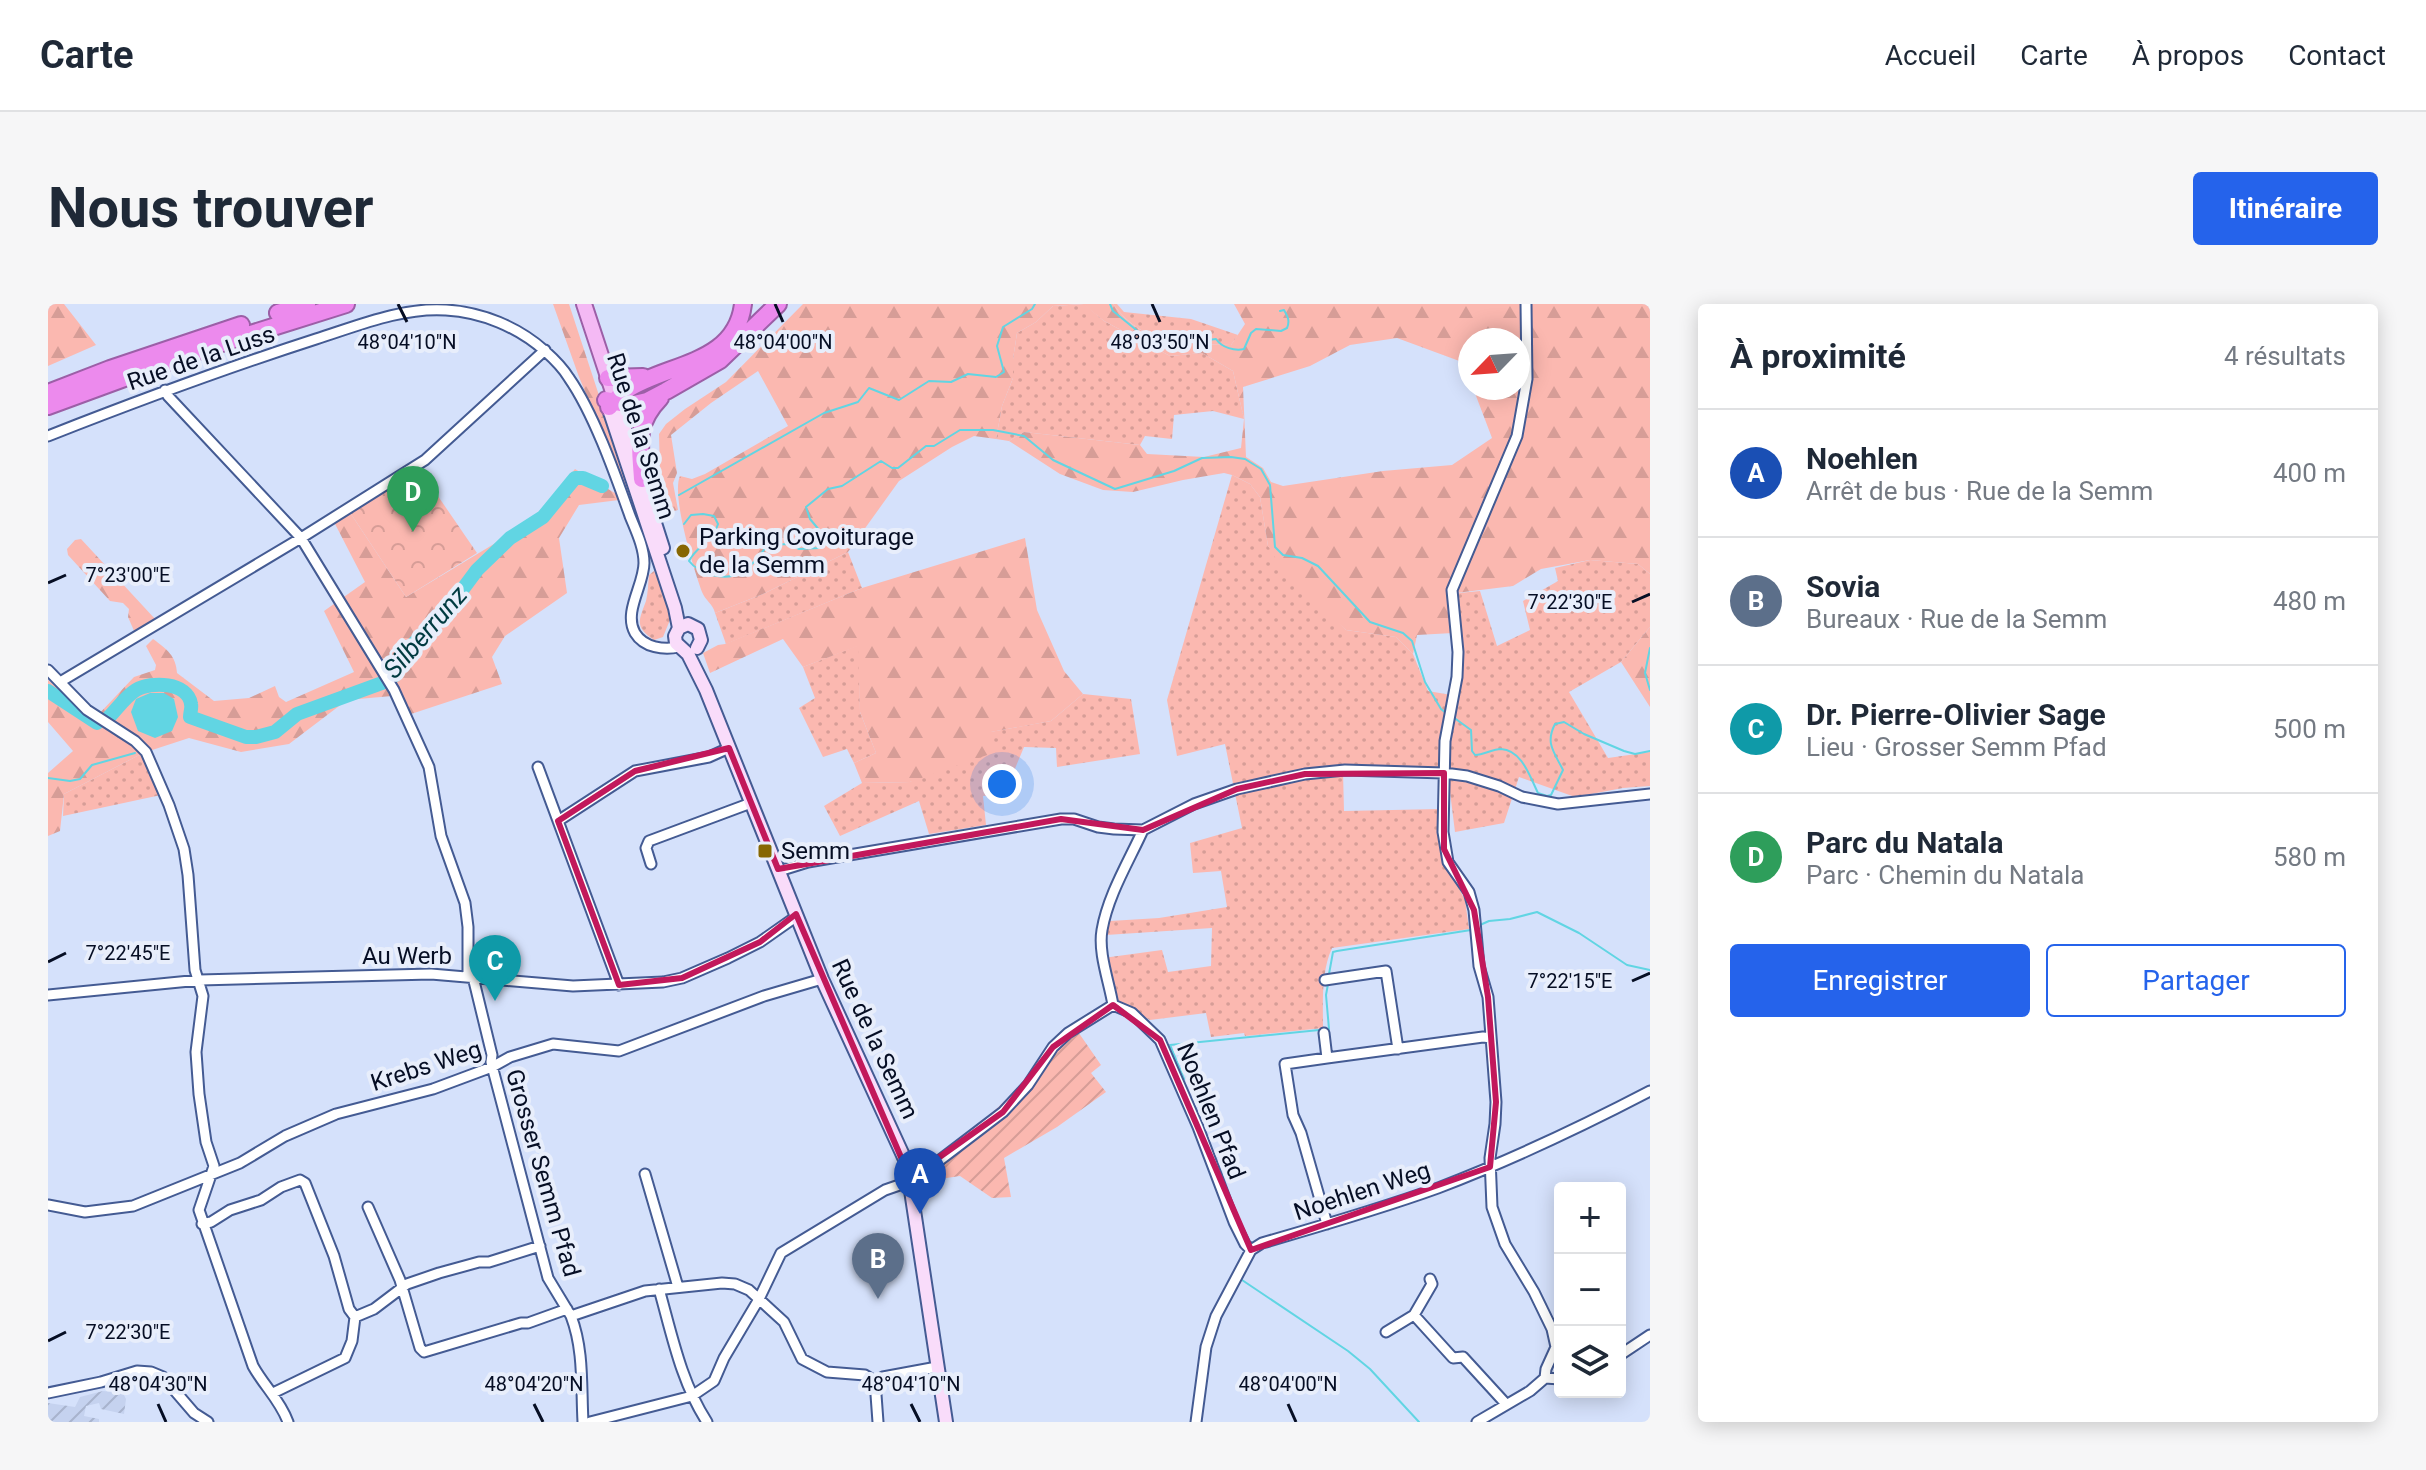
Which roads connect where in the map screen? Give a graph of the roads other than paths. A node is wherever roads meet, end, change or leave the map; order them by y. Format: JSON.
{"nodes":[{"id":1,"x":282,"y":304,"type":"edge"},
{"id":2,"x":307,"y":304,"type":"edge"},
{"id":3,"x":346,"y":304,"type":"edge"},
{"id":4,"x":575,"y":304,"type":"edge"},
{"id":5,"x":584,"y":304,"type":"edge"},
{"id":6,"x":743,"y":304,"type":"edge"},
{"id":7,"x":778,"y":304,"type":"edge"},
{"id":8,"x":1526,"y":304,"type":"edge"},
{"id":9,"x":259,"y":319,"type":"junction"},
{"id":10,"x":545,"y":350,"type":"junction"},
{"id":11,"x":664,"y":372,"type":"junction"},
{"id":12,"x":608,"y":378,"type":"junction"},
{"id":13,"x":165,"y":390,"type":"junction"},
{"id":14,"x":666,"y":391,"type":"junction"},
{"id":15,"x":48,"y":393,"type":"edge"},
{"id":16,"x":610,"y":403,"type":"junction"},
{"id":17,"x":48,"y":406,"type":"edge"},
{"id":18,"x":48,"y":436,"type":"edge"},
{"id":19,"x":642,"y":479,"type":"junction"},
{"id":20,"x":301,"y":538,"type":"junction"},
{"id":21,"x":681,"y":628,"type":"junction"},
{"id":22,"x":661,"y":647,"type":"junction"},
{"id":23,"x":687,"y":648,"type":"junction"},
{"id":24,"x":48,"y":670,"type":"edge"},
{"id":25,"x":60,"y":682,"type":"junction"},
{"id":26,"x":729,"y":748,"type":"junction"},
{"id":27,"x":538,"y":767,"type":"dead end"},
{"id":28,"x":1444,"y":773,"type":"junction"},
{"id":29,"x":1650,"y":794,"type":"edge"},
{"id":30,"x":751,"y":803,"type":"junction"},
{"id":31,"x":558,"y":821,"type":"junction"},
{"id":32,"x":1143,"y":830,"type":"junction"},
{"id":33,"x":651,"y":864,"type":"dead end"},
{"id":34,"x":779,"y":871,"type":"junction"},
{"id":35,"x":797,"y":916,"type":"junction"},
{"id":36,"x":470,"y":976,"type":"junction"},
{"id":37,"x":822,"y":979,"type":"junction"},
{"id":38,"x":200,"y":980,"type":"junction"},
{"id":39,"x":1325,"y":980,"type":"dead end"},
{"id":40,"x":619,"y":985,"type":"junction"},
{"id":41,"x":48,"y":995,"type":"edge"},
{"id":42,"x":1113,"y":1005,"type":"junction"},
{"id":43,"x":1324,"y":1033,"type":"dead end"},
{"id":44,"x":1491,"y":1038,"type":"junction"},
{"id":45,"x":1398,"y":1049,"type":"junction"},
{"id":46,"x":1327,"y":1058,"type":"junction"},
{"id":47,"x":492,"y":1067,"type":"junction"},
{"id":48,"x":1650,"y":1091,"type":"edge"},
{"id":49,"x":1490,"y":1167,"type":"junction"},
{"id":50,"x":212,"y":1174,"type":"junction"},
{"id":51,"x":645,"y":1174,"type":"dead end"},
{"id":52,"x":910,"y":1179,"type":"junction"},
{"id":53,"x":48,"y":1205,"type":"edge"},
{"id":54,"x":368,"y":1207,"type":"dead end"},
{"id":55,"x":202,"y":1224,"type":"junction"},
{"id":56,"x":1327,"y":1224,"type":"junction"},
{"id":57,"x":540,"y":1246,"type":"junction"},
{"id":58,"x":1251,"y":1250,"type":"junction"},
{"id":59,"x":1430,"y":1279,"type":"dead end"},
{"id":60,"x":402,"y":1287,"type":"junction"},
{"id":61,"x":678,"y":1287,"type":"junction"},
{"id":62,"x":659,"y":1289,"type":"junction"},
{"id":63,"x":759,"y":1299,"type":"junction"},
{"id":64,"x":569,"y":1313,"type":"junction"},
{"id":65,"x":1414,"y":1315,"type":"junction"},
{"id":66,"x":355,"y":1317,"type":"junction"},
{"id":67,"x":1554,"y":1328,"type":"edge"},
{"id":68,"x":1386,"y":1332,"type":"dead end"},
{"id":69,"x":1650,"y":1335,"type":"edge"},
{"id":70,"x":1626,"y":1351,"type":"edge"},
{"id":71,"x":1554,"y":1354,"type":"edge"},
{"id":72,"x":937,"y":1367,"type":"junction"},
{"id":73,"x":1545,"y":1378,"type":"junction"},
{"id":74,"x":1554,"y":1379,"type":"edge"},
{"id":75,"x":875,"y":1381,"type":"junction"},
{"id":76,"x":48,"y":1393,"type":"edge"},
{"id":77,"x":273,"y":1393,"type":"junction"},
{"id":78,"x":692,"y":1396,"type":"junction"},
{"id":79,"x":1506,"y":1404,"type":"junction"},
{"id":80,"x":208,"y":1422,"type":"edge"},
{"id":81,"x":288,"y":1422,"type":"edge"},
{"id":82,"x":583,"y":1422,"type":"edge"},
{"id":83,"x":590,"y":1422,"type":"edge"},
{"id":84,"x":707,"y":1422,"type":"edge"},
{"id":85,"x":878,"y":1422,"type":"edge"},
{"id":86,"x":946,"y":1422,"type":"edge"},
{"id":87,"x":1196,"y":1422,"type":"edge"},
{"id":88,"x":1477,"y":1422,"type":"edge"}],
"edges":[{"from":1,"to":9,"type":"highway"},
{"from":2,"to":9,"type":"highway"},
{"from":3,"to":17,"type":"highway"},
{"from":4,"to":16,"type":"main road","name":"Rue de la Semm"},
{"from":5,"to":12,"type":"main road","name":"Rue de la Semm"},
{"from":6,"to":11,"type":"highway"},
{"from":7,"to":14,"type":"highway"},
{"from":8,"to":28,"type":"street"},
{"from":9,"to":15,"type":"highway"},
{"from":10,"to":13,"type":"street","name":"Rue de la Luss"},
{"from":10,"to":20,"type":"street"},
{"from":10,"to":22,"type":"street","name":"Rue de la Luss"},
{"from":11,"to":12,"type":"highway"},
{"from":11,"to":16,"type":"highway"},
{"from":12,"to":16,"type":"main road","name":"Rue de la Semm"},
{"from":13,"to":18,"type":"street","name":"Rue de la Luss"},
{"from":13,"to":20,"type":"street","name":"Grosser Semm Pfad"},
{"from":14,"to":16,"type":"highway"},
{"from":14,"to":19,"type":"highway"},
{"from":16,"to":19,"type":"main road","name":"Rue de la Semm"},
{"from":16,"to":21,"type":"main road","name":"Rue de la Semm"},
{"from":19,"to":21,"type":"main road","name":"Rue de la Semm"},
{"from":20,"to":25,"type":"street"},
{"from":20,"to":36,"type":"street","name":"Grosser Semm Pfad"},
{"from":21,"to":22,"type":"street"},
{"from":21,"to":23,"type":"main road"},
{"from":21,"to":23,"type":"main road"},
{"from":22,"to":23,"type":"street"},
{"from":23,"to":26,"type":"main road","name":"Rue de la Semm"},
{"from":24,"to":25,"type":"street"},
{"from":25,"to":38,"type":"street"},
{"from":26,"to":30,"type":"main road","name":"Rue de la Semm"},
{"from":26,"to":31,"type":"street"},
{"from":27,"to":31,"type":"street"},
{"from":28,"to":29,"type":"street"},
{"from":28,"to":32,"type":"street"},
{"from":28,"to":44,"type":"street"},
{"from":30,"to":33,"type":"street"},
{"from":30,"to":34,"type":"main road","name":"Rue de la Semm"},
{"from":31,"to":40,"type":"street"},
{"from":32,"to":34,"type":"street"},
{"from":32,"to":42,"type":"street"},
{"from":34,"to":35,"type":"main road","name":"Rue de la Semm"},
{"from":35,"to":37,"type":"main road","name":"Rue de la Semm"},
{"from":35,"to":40,"type":"street","name":"Au Werb"},
{"from":36,"to":38,"type":"street","name":"Au Werb"},
{"from":36,"to":40,"type":"street","name":"Au Werb"},
{"from":36,"to":47,"type":"street","name":"Grosser Semm Pfad"},
{"from":37,"to":47,"type":"street","name":"Krebs Weg"},
{"from":37,"to":52,"type":"main road","name":"Rue de la Semm"},
{"from":38,"to":41,"type":"street","name":"Au Werb"},
{"from":38,"to":50,"type":"street"},
{"from":39,"to":45,"type":"street"},
{"from":42,"to":52,"type":"street"},
{"from":42,"to":58,"type":"street","name":"Noehlen Pfad"},
{"from":43,"to":46,"type":"street"},
{"from":44,"to":45,"type":"street"},
{"from":44,"to":49,"type":"street"},
{"from":45,"to":46,"type":"street"},
{"from":46,"to":56,"type":"street"},
{"from":47,"to":50,"type":"street","name":"Krebs Weg"},
{"from":47,"to":57,"type":"street","name":"Grosser Semm Pfad"},
{"from":48,"to":49,"type":"street","name":"Noehlen Weg"},
{"from":49,"to":56,"type":"street","name":"Noehlen Weg"},
{"from":49,"to":67,"type":"street"},
{"from":50,"to":53,"type":"street","name":"Krebs Weg"},
{"from":50,"to":55,"type":"street"},
{"from":51,"to":61,"type":"street"},
{"from":52,"to":63,"type":"street"},
{"from":52,"to":72,"type":"main road","name":"Rue de la Semm"},
{"from":54,"to":60,"type":"street"},
{"from":55,"to":66,"type":"street"},
{"from":55,"to":77,"type":"street"},
{"from":56,"to":58,"type":"street","name":"Noehlen Weg"},
{"from":57,"to":60,"type":"street"},
{"from":57,"to":64,"type":"street","name":"Grosser Semm Pfad"},
{"from":58,"to":87,"type":"street"},
{"from":59,"to":65,"type":"street"},
{"from":60,"to":64,"type":"street"},
{"from":60,"to":66,"type":"street"},
{"from":61,"to":62,"type":"street"},
{"from":61,"to":63,"type":"street"},
{"from":62,"to":64,"type":"street"},
{"from":62,"to":78,"type":"street"},
{"from":63,"to":75,"type":"street"},
{"from":63,"to":78,"type":"street"},
{"from":64,"to":82,"type":"street","name":"Grosser Semm Pfad"},
{"from":65,"to":68,"type":"street"},
{"from":65,"to":79,"type":"street"},
{"from":66,"to":77,"type":"street"},
{"from":69,"to":70,"type":"street"},
{"from":71,"to":73,"type":"street"},
{"from":72,"to":75,"type":"street"},
{"from":72,"to":86,"type":"main road","name":"Rue de la Semm"},
{"from":73,"to":74,"type":"street"},
{"from":73,"to":79,"type":"street"},
{"from":75,"to":85,"type":"street"},
{"from":76,"to":80,"type":"street"},
{"from":77,"to":81,"type":"street"},
{"from":78,"to":83,"type":"street"},
{"from":78,"to":84,"type":"street"},
{"from":79,"to":88,"type":"street"}]}
